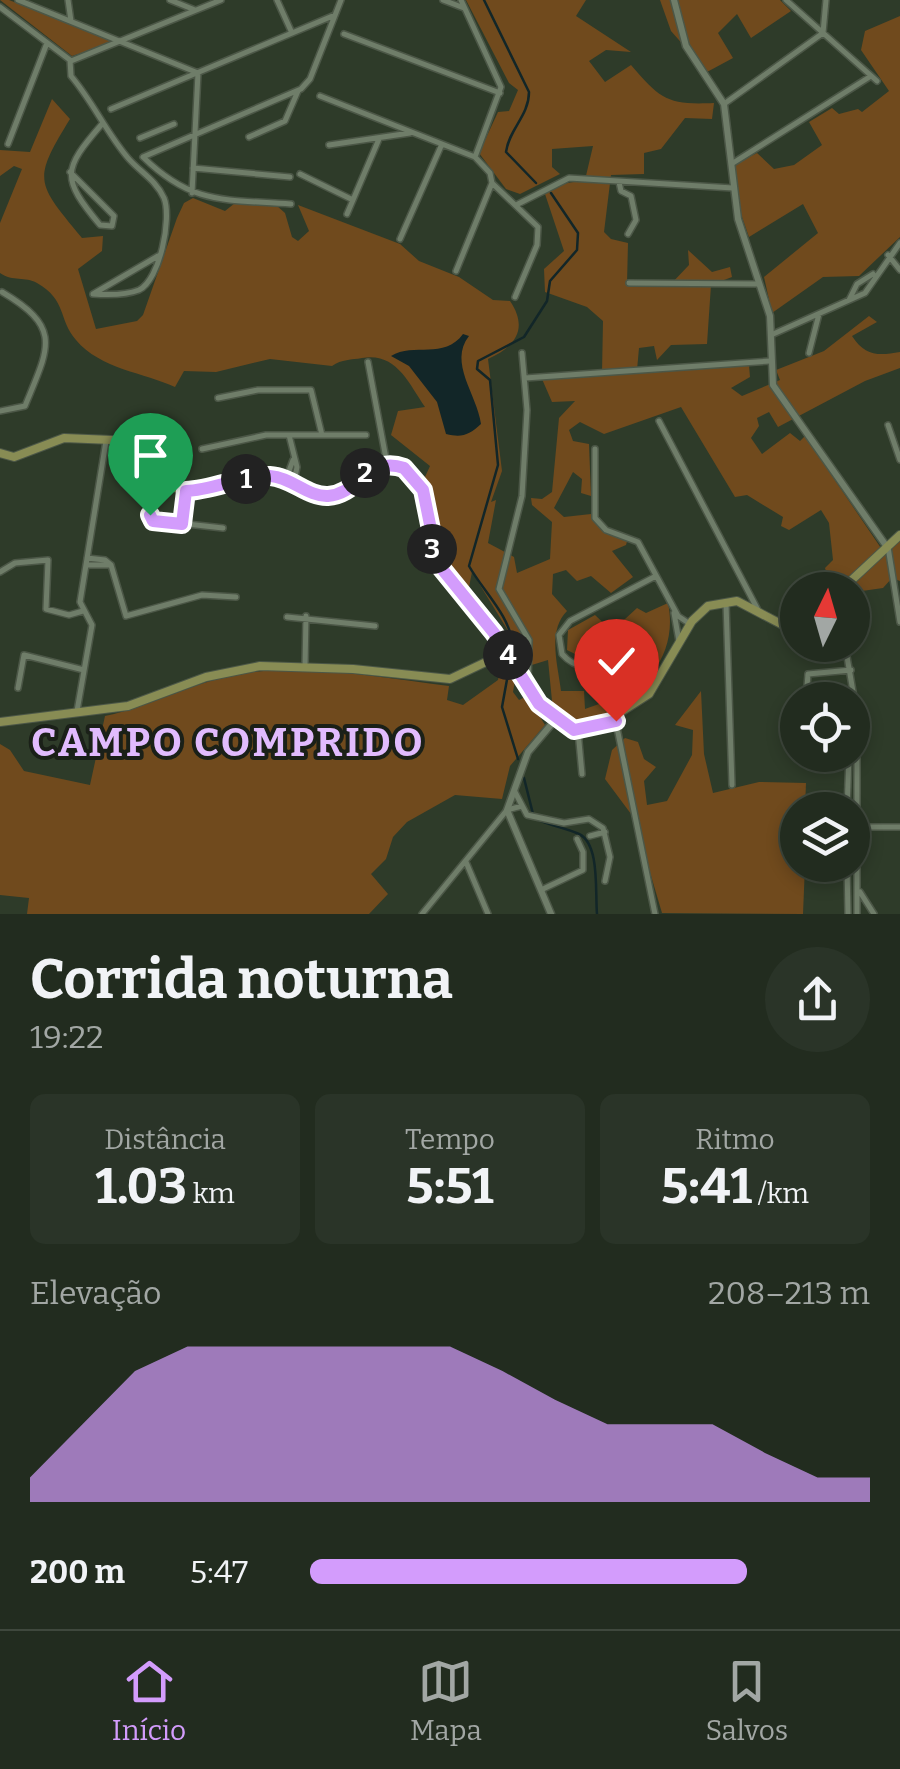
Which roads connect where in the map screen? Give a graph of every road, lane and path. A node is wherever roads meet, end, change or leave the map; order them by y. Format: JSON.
{"nodes":[{"id":1,"x":18,"y":0,"type":"edge"},
{"id":2,"x":68,"y":0,"type":"edge"},
{"id":3,"x":170,"y":0,"type":"edge"},
{"id":4,"x":221,"y":0,"type":"edge"},
{"id":5,"x":277,"y":0,"type":"edge"},
{"id":6,"x":340,"y":0,"type":"edge"},
{"id":7,"x":443,"y":0,"type":"edge"},
{"id":8,"x":461,"y":0,"type":"edge"},
{"id":9,"x":674,"y":0,"type":"edge"},
{"id":10,"x":786,"y":0,"type":"edge"},
{"id":11,"x":826,"y":0,"type":"edge"},
{"id":12,"x":0,"y":7,"type":"edge"},
{"id":13,"x":465,"y":9,"type":"junction"},
{"id":14,"x":196,"y":11,"type":"junction"},
{"id":15,"x":335,"y":15,"type":"junction"},
{"id":16,"x":71,"y":22,"type":"junction"},
{"id":17,"x":823,"y":32,"type":"junction"},
{"id":18,"x":292,"y":34,"type":"junction"},
{"id":19,"x":344,"y":34,"type":"dead end"},
{"id":20,"x":47,"y":43,"type":"junction"},
{"id":21,"x":124,"y":43,"type":"junction"},
{"id":22,"x":70,"y":60,"type":"junction"},
{"id":23,"x":198,"y":73,"type":"junction"},
{"id":24,"x":871,"y":76,"type":"junction"},
{"id":25,"x":877,"y":81,"type":"dead end"},
{"id":26,"x":298,"y":91,"type":"junction"},
{"id":27,"x":500,"y":93,"type":"junction"},
{"id":28,"x":320,"y":96,"type":"dead end"},
{"id":29,"x":724,"y":104,"type":"junction"},
{"id":30,"x":111,"y":110,"type":"dead end"},
{"id":31,"x":102,"y":124,"type":"junction"},
{"id":32,"x":174,"y":124,"type":"dead end"},
{"id":33,"x":414,"y":133,"type":"junction"},
{"id":34,"x":153,"y":134,"type":"junction"},
{"id":35,"x":195,"y":135,"type":"junction"},
{"id":36,"x":249,"y":137,"type":"dead end"},
{"id":37,"x":140,"y":138,"type":"dead end"},
{"id":38,"x":380,"y":138,"type":"junction"},
{"id":39,"x":8,"y":144,"type":"dead end"},
{"id":40,"x":442,"y":144,"type":"junction"},
{"id":41,"x":329,"y":145,"type":"dead end"},
{"id":42,"x":159,"y":150,"type":"junction"},
{"id":43,"x":475,"y":157,"type":"junction"},
{"id":44,"x":733,"y":162,"type":"junction"},
{"id":45,"x":193,"y":168,"type":"junction"},
{"id":46,"x":70,"y":172,"type":"junction"},
{"id":47,"x":300,"y":174,"type":"dead end"},
{"id":48,"x":290,"y":177,"type":"dead end"},
{"id":49,"x":619,"y":181,"type":"junction"},
{"id":50,"x":492,"y":183,"type":"junction"},
{"id":51,"x":733,"y":188,"type":"junction"},
{"id":52,"x":192,"y":193,"type":"junction"},
{"id":53,"x":353,"y":200,"type":"junction"},
{"id":54,"x":515,"y":202,"type":"junction"},
{"id":55,"x":292,"y":204,"type":"dead end"},
{"id":56,"x":347,"y":214,"type":"dead end"},
{"id":57,"x":628,"y":234,"type":"dead end"},
{"id":58,"x":400,"y":239,"type":"dead end"},
{"id":59,"x":900,"y":243,"type":"edge"},
{"id":60,"x":888,"y":255,"type":"junction"},
{"id":61,"x":158,"y":256,"type":"junction"},
{"id":62,"x":900,"y":270,"type":"edge"},
{"id":63,"x":456,"y":272,"type":"dead end"},
{"id":64,"x":875,"y":273,"type":"junction"},
{"id":65,"x":629,"y":282,"type":"dead end"},
{"id":66,"x":759,"y":284,"type":"junction"},
{"id":67,"x":2,"y":292,"type":"edge"},
{"id":68,"x":515,"y":296,"type":"dead end"},
{"id":69,"x":850,"y":300,"type":"junction"},
{"id":70,"x":819,"y":314,"type":"junction"},
{"id":71,"x":772,"y":335,"type":"junction"},
{"id":72,"x":522,"y":353,"type":"dead end"},
{"id":73,"x":810,"y":353,"type":"dead end"},
{"id":74,"x":770,"y":361,"type":"junction"},
{"id":75,"x":368,"y":362,"type":"dead end"},
{"id":76,"x":525,"y":378,"type":"junction"},
{"id":77,"x":218,"y":398,"type":"dead end"},
{"id":78,"x":1,"y":411,"type":"edge"},
{"id":79,"x":659,"y":421,"type":"dead end"},
{"id":80,"x":888,"y":425,"type":"dead end"},
{"id":81,"x":289,"y":435,"type":"junction"},
{"id":82,"x":322,"y":435,"type":"junction"},
{"id":83,"x":366,"y":435,"type":"dead end"},
{"id":84,"x":106,"y":439,"type":"junction"},
{"id":85,"x":897,"y":443,"type":"edge"},
{"id":86,"x":202,"y":449,"type":"dead end"},
{"id":87,"x":594,"y":450,"type":"dead end"},
{"id":88,"x":2,"y":458,"type":"edge"},
{"id":89,"x":900,"y":460,"type":"edge"},
{"id":90,"x":387,"y":464,"type":"junction"},
{"id":91,"x":290,"y":481,"type":"junction"},
{"id":92,"x":153,"y":490,"type":"dead end"},
{"id":93,"x":185,"y":491,"type":"junction"},
{"id":94,"x":182,"y":524,"type":"junction"},
{"id":95,"x":223,"y":528,"type":"dead end"},
{"id":96,"x":900,"y":535,"type":"edge"},
{"id":97,"x":888,"y":547,"type":"junction"},
{"id":98,"x":86,"y":562,"type":"junction"},
{"id":99,"x":0,"y":572,"type":"edge"},
{"id":100,"x":861,"y":572,"type":"edge"},
{"id":101,"x":656,"y":576,"type":"junction"},
{"id":102,"x":236,"y":597,"type":"dead end"},
{"id":103,"x":726,"y":600,"type":"junction"},
{"id":104,"x":674,"y":610,"type":"junction"},
{"id":105,"x":759,"y":612,"type":"junction"},
{"id":106,"x":85,"y":614,"type":"junction"},
{"id":107,"x":306,"y":616,"type":"junction"},
{"id":108,"x":287,"y":617,"type":"dead end"},
{"id":109,"x":900,"y":622,"type":"edge"},
{"id":110,"x":690,"y":624,"type":"junction"},
{"id":111,"x":780,"y":624,"type":"edge"},
{"id":112,"x":375,"y":626,"type":"dead end"},
{"id":113,"x":680,"y":643,"type":"junction"},
{"id":114,"x":506,"y":652,"type":"junction"},
{"id":115,"x":620,"y":654,"type":"dead end"},
{"id":116,"x":849,"y":662,"type":"edge"},
{"id":117,"x":305,"y":666,"type":"junction"},
{"id":118,"x":84,"y":670,"type":"junction"},
{"id":119,"x":851,"y":670,"type":"junction"},
{"id":120,"x":807,"y":682,"type":"edge"},
{"id":121,"x":851,"y":682,"type":"edge"},
{"id":122,"x":18,"y":688,"type":"dead end"},
{"id":123,"x":528,"y":688,"type":"junction"},
{"id":124,"x":77,"y":714,"type":"junction"},
{"id":125,"x":615,"y":718,"type":"junction"},
{"id":126,"x":556,"y":720,"type":"junction"},
{"id":127,"x":0,"y":722,"type":"edge"},
{"id":128,"x":578,"y":731,"type":"junction"},
{"id":129,"x":582,"y":774,"type":"dead end"},
{"id":130,"x":732,"y":785,"type":"dead end"},
{"id":131,"x":515,"y":792,"type":"junction"},
{"id":132,"x":522,"y":806,"type":"junction"},
{"id":133,"x":507,"y":810,"type":"junction"},
{"id":134,"x":900,"y":826,"type":"edge"},
{"id":135,"x":870,"y":827,"type":"edge"},
{"id":136,"x":605,"y":832,"type":"junction"},
{"id":137,"x":590,"y":836,"type":"dead end"},
{"id":138,"x":576,"y":840,"type":"dead end"},
{"id":139,"x":466,"y":861,"type":"junction"},
{"id":140,"x":605,"y":881,"type":"dead end"},
{"id":141,"x":848,"y":882,"type":"edge"},
{"id":142,"x":858,"y":882,"type":"edge"},
{"id":143,"x":858,"y":889,"type":"junction"},
{"id":144,"x":540,"y":890,"type":"junction"},
{"id":145,"x":422,"y":914,"type":"edge"},
{"id":146,"x":488,"y":914,"type":"edge"},
{"id":147,"x":551,"y":914,"type":"edge"},
{"id":148,"x":655,"y":914,"type":"edge"},
{"id":149,"x":848,"y":914,"type":"edge"},
{"id":150,"x":857,"y":914,"type":"edge"},
{"id":151,"x":874,"y":914,"type":"edge"}],
"edges":[{"from":1,"to":16,"type":"street"},
{"from":2,"to":16,"type":"street"},
{"from":3,"to":14,"type":"street"},
{"from":4,"to":14,"type":"street"},
{"from":5,"to":18,"type":"street"},
{"from":6,"to":15,"type":"street"},
{"from":7,"to":13,"type":"street"},
{"from":8,"to":13,"type":"street"},
{"from":9,"to":29,"type":"street"},
{"from":10,"to":17,"type":"street"},
{"from":11,"to":17,"type":"street"},
{"from":12,"to":20,"type":"street"},
{"from":13,"to":27,"type":"street"},
{"from":14,"to":21,"type":"street"},
{"from":15,"to":18,"type":"street"},
{"from":15,"to":26,"type":"street"},
{"from":16,"to":21,"type":"street"},
{"from":17,"to":24,"type":"street"},
{"from":17,"to":29,"type":"street"},
{"from":18,"to":23,"type":"street"},
{"from":19,"to":27,"type":"street"},
{"from":20,"to":22,"type":"street"},
{"from":20,"to":39,"type":"street"},
{"from":21,"to":22,"type":"street"},
{"from":21,"to":23,"type":"street"},
{"from":22,"to":31,"type":"street"},
{"from":23,"to":30,"type":"street"},
{"from":23,"to":35,"type":"street"},
{"from":24,"to":25,"type":"street"},
{"from":24,"to":44,"type":"street"},
{"from":26,"to":35,"type":"street"},
{"from":26,"to":36,"type":"street"},
{"from":27,"to":43,"type":"street"},
{"from":28,"to":33,"type":"street"},
{"from":29,"to":44,"type":"street"},
{"from":31,"to":46,"type":"street"},
{"from":31,"to":61,"type":"street"},
{"from":32,"to":34,"type":"street"},
{"from":33,"to":38,"type":"street"},
{"from":33,"to":40,"type":"street"},
{"from":34,"to":37,"type":"street"},
{"from":34,"to":42,"type":"street"},
{"from":35,"to":42,"type":"street"},
{"from":35,"to":45,"type":"street"},
{"from":38,"to":41,"type":"street"},
{"from":38,"to":53,"type":"street"},
{"from":40,"to":43,"type":"street"},
{"from":40,"to":58,"type":"street"},
{"from":42,"to":52,"type":"street"},
{"from":43,"to":50,"type":"street"},
{"from":44,"to":51,"type":"street"},
{"from":45,"to":48,"type":"street"},
{"from":45,"to":52,"type":"street"},
{"from":46,"to":46,"type":"street"},
{"from":47,"to":53,"type":"street"},
{"from":49,"to":51,"type":"street"},
{"from":49,"to":54,"type":"street"},
{"from":49,"to":57,"type":"street"},
{"from":50,"to":54,"type":"street"},
{"from":50,"to":63,"type":"street"},
{"from":51,"to":66,"type":"street"},
{"from":52,"to":55,"type":"street"},
{"from":53,"to":56,"type":"street"},
{"from":54,"to":68,"type":"street"},
{"from":59,"to":60,"type":"street"},
{"from":60,"to":62,"type":"street"},
{"from":60,"to":64,"type":"street"},
{"from":61,"to":61,"type":"street"},
{"from":64,"to":69,"type":"street"},
{"from":64,"to":69,"type":"street"},
{"from":65,"to":66,"type":"street"},
{"from":66,"to":71,"type":"street"},
{"from":67,"to":78,"type":"street"},
{"from":69,"to":70,"type":"street"},
{"from":70,"to":71,"type":"street"},
{"from":70,"to":73,"type":"street"},
{"from":71,"to":74,"type":"street"},
{"from":72,"to":76,"type":"street"},
{"from":74,"to":76,"type":"street"},
{"from":74,"to":97,"type":"street"},
{"from":75,"to":90,"type":"street"},
{"from":76,"to":123,"type":"street"},
{"from":77,"to":82,"type":"street"},
{"from":79,"to":105,"type":"street"},
{"from":80,"to":85,"type":"street"},
{"from":81,"to":82,"type":"street"},
{"from":81,"to":86,"type":"street"},
{"from":81,"to":91,"type":"street"},
{"from":82,"to":83,"type":"street"},
{"from":84,"to":88,"type":"main road"},
{"from":84,"to":93,"type":"main road"},
{"from":84,"to":98,"type":"street"},
{"from":85,"to":89,"type":"street"},
{"from":87,"to":101,"type":"street"},
{"from":90,"to":91,"type":"main road"},
{"from":90,"to":114,"type":"main road"},
{"from":91,"to":93,"type":"main road"},
{"from":92,"to":94,"type":"street"},
{"from":93,"to":94,"type":"street"},
{"from":94,"to":95,"type":"street"},
{"from":96,"to":97,"type":"main road"},
{"from":97,"to":100,"type":"main road"},
{"from":97,"to":109,"type":"street"},
{"from":98,"to":102,"type":"street"},
{"from":98,"to":106,"type":"street"},
{"from":99,"to":106,"type":"street"},
{"from":101,"to":104,"type":"street"},
{"from":101,"to":115,"type":"street"},
{"from":103,"to":105,"type":"main road"},
{"from":103,"to":110,"type":"main road"},
{"from":103,"to":130,"type":"street"},
{"from":104,"to":110,"type":"street"},
{"from":104,"to":113,"type":"street"},
{"from":105,"to":111,"type":"main road"},
{"from":106,"to":118,"type":"street"},
{"from":107,"to":108,"type":"street"},
{"from":107,"to":112,"type":"street"},
{"from":107,"to":117,"type":"street"},
{"from":110,"to":113,"type":"main road"},
{"from":113,"to":125,"type":"main road"},
{"from":114,"to":117,"type":"main road"},
{"from":114,"to":123,"type":"main road"},
{"from":116,"to":119,"type":"street"},
{"from":117,"to":124,"type":"main road"},
{"from":118,"to":122,"type":"street"},
{"from":118,"to":124,"type":"street"},
{"from":119,"to":120,"type":"street"},
{"from":119,"to":121,"type":"street"},
{"from":123,"to":126,"type":"main road"},
{"from":124,"to":127,"type":"main road"},
{"from":125,"to":128,"type":"main road"},
{"from":125,"to":148,"type":"street"},
{"from":126,"to":128,"type":"main road"},
{"from":126,"to":131,"type":"street"},
{"from":128,"to":129,"type":"street"},
{"from":131,"to":132,"type":"street"},
{"from":131,"to":133,"type":"street"},
{"from":132,"to":133,"type":"street"},
{"from":132,"to":136,"type":"street"},
{"from":133,"to":139,"type":"street"},
{"from":133,"to":144,"type":"street"},
{"from":134,"to":135,"type":"street"},
{"from":136,"to":137,"type":"street"},
{"from":136,"to":140,"type":"street"},
{"from":138,"to":144,"type":"street"},
{"from":139,"to":145,"type":"street"},
{"from":139,"to":146,"type":"street"},
{"from":141,"to":149,"type":"street"},
{"from":142,"to":143,"type":"street"},
{"from":143,"to":150,"type":"street"},
{"from":143,"to":151,"type":"street"},
{"from":144,"to":147,"type":"street"}]}
